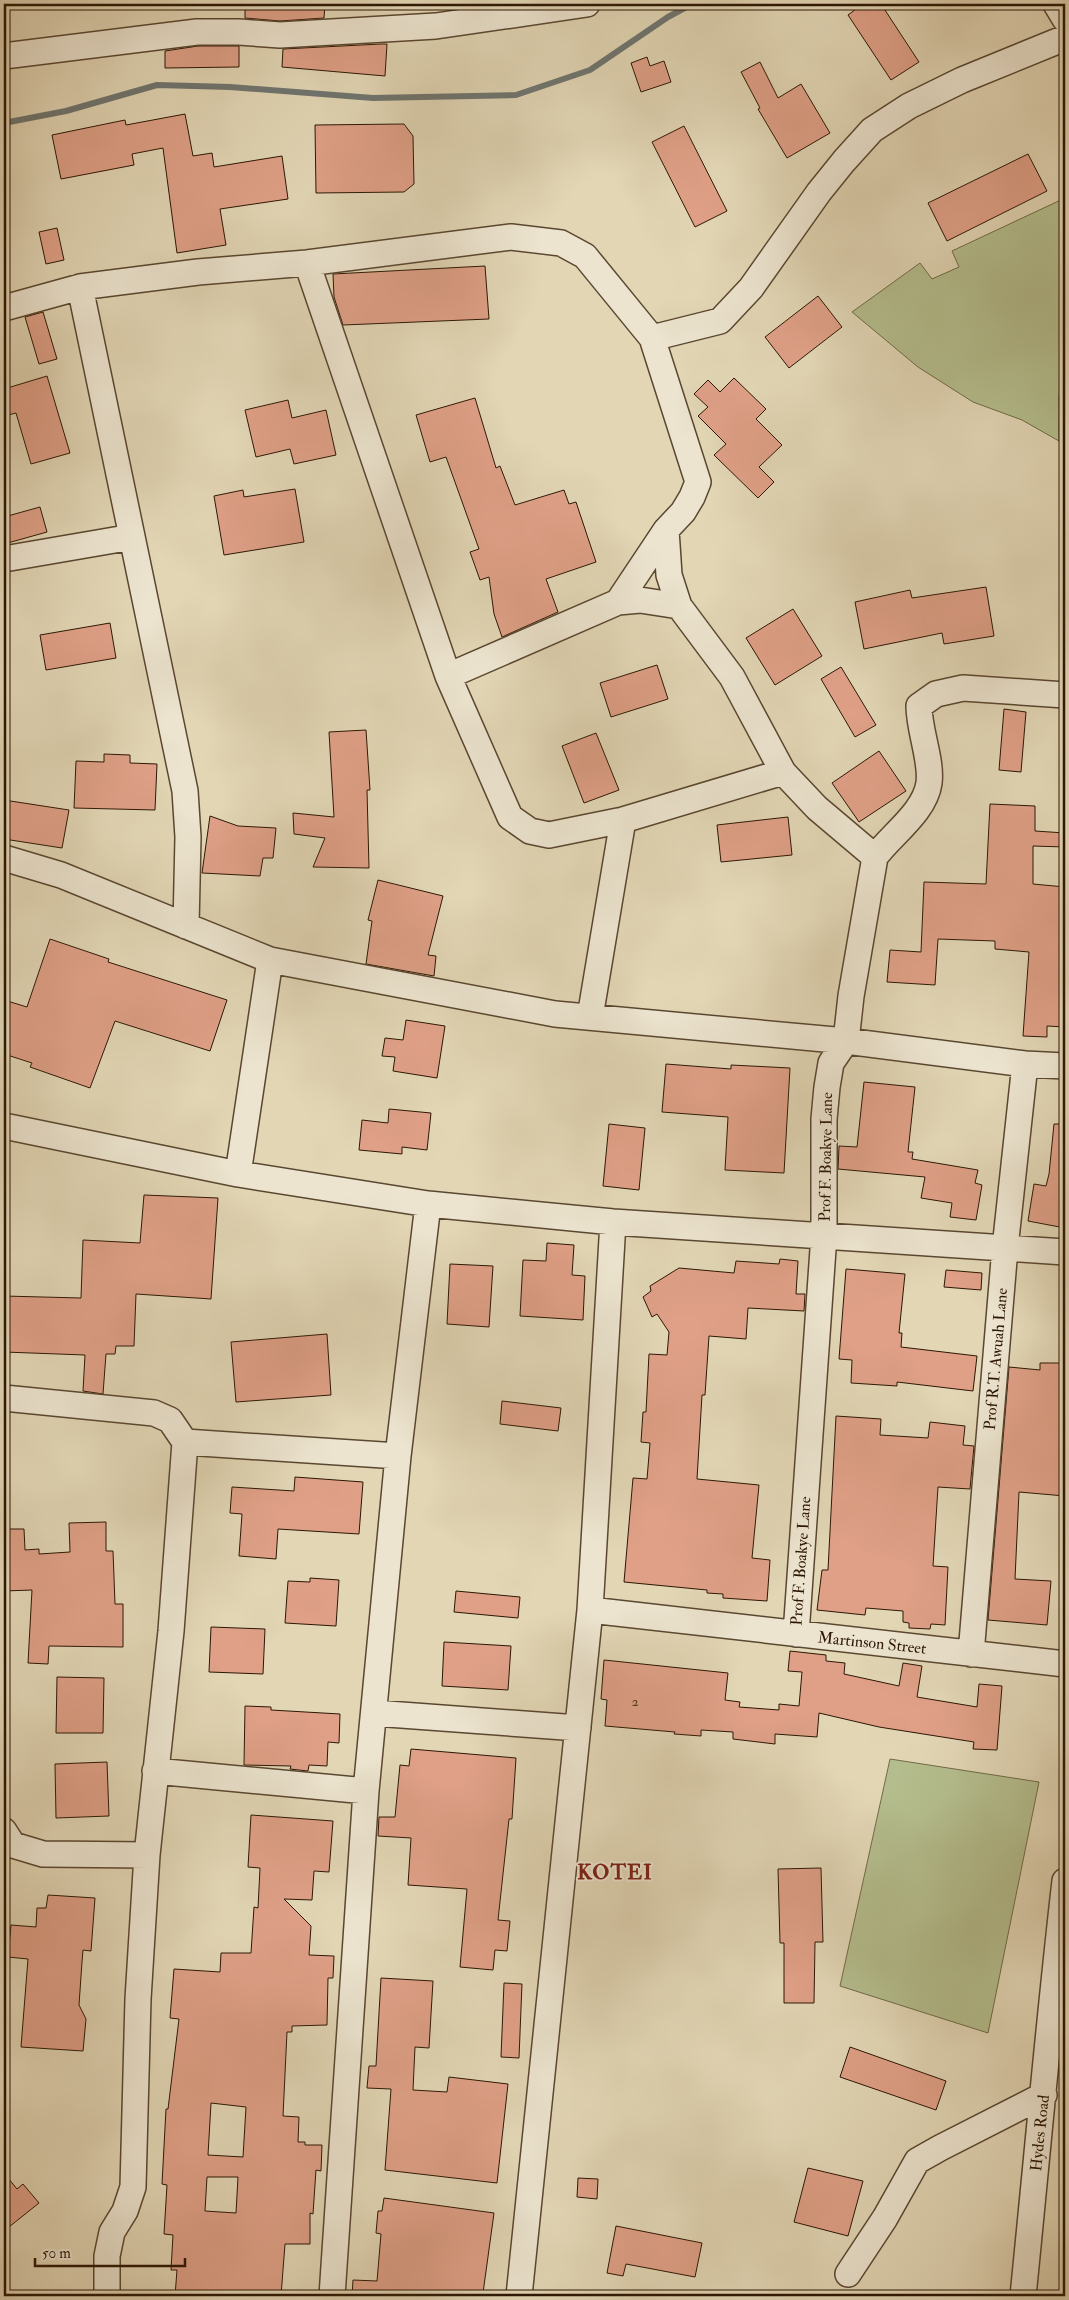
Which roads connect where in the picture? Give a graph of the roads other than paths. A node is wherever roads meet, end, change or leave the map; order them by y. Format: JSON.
{"nodes":[{"id":1,"x":587,"y":4,"type":"edge"},
{"id":2,"x":1056,"y":4,"type":"edge"},
{"id":3,"x":1065,"y":19,"type":"edge"},
{"id":4,"x":1065,"y":38,"type":"edge"},
{"id":5,"x":4,"y":56,"type":"edge"},
{"id":6,"x":307,"y":263,"type":"junction"},
{"id":7,"x":80,"y":287,"type":"junction"},
{"id":8,"x":4,"y":308,"type":"edge"},
{"id":9,"x":652,"y":338,"type":"junction"},
{"id":10,"x":666,"y":530,"type":"junction"},
{"id":11,"x":132,"y":537,"type":"junction"},
{"id":12,"x":4,"y":559,"type":"edge"},
{"id":13,"x":618,"y":602,"type":"junction"},
{"id":14,"x":680,"y":606,"type":"junction"},
{"id":15,"x":448,"y":676,"type":"junction"},
{"id":16,"x":1065,"y":695,"type":"edge"},
{"id":17,"x":783,"y":772,"type":"junction"},
{"id":18,"x":623,"y":820,"type":"junction"},
{"id":19,"x":874,"y":857,"type":"junction"},
{"id":20,"x":4,"y":858,"type":"edge"},
{"id":21,"x":186,"y":926,"type":"junction"},
{"id":22,"x":270,"y":960,"type":"junction"},
{"id":23,"x":590,"y":1017,"type":"junction"},
{"id":24,"x":846,"y":1041,"type":"junction"},
{"id":25,"x":1024,"y":1064,"type":"junction"},
{"id":26,"x":1065,"y":1066,"type":"edge"},
{"id":27,"x":4,"y":1126,"type":"edge"},
{"id":28,"x":238,"y":1174,"type":"junction"},
{"id":29,"x":428,"y":1204,"type":"junction"},
{"id":30,"x":613,"y":1222,"type":"junction"},
{"id":31,"x":824,"y":1235,"type":"junction"},
{"id":32,"x":1005,"y":1248,"type":"junction"},
{"id":33,"x":1065,"y":1252,"type":"edge"},
{"id":34,"x":4,"y":1398,"type":"edge"},
{"id":35,"x":185,"y":1442,"type":"junction"},
{"id":36,"x":398,"y":1456,"type":"junction"},
{"id":37,"x":590,"y":1610,"type":"junction"},
{"id":38,"x":796,"y":1634,"type":"junction"},
{"id":39,"x":971,"y":1654,"type":"junction"},
{"id":40,"x":1065,"y":1664,"type":"edge"},
{"id":41,"x":374,"y":1713,"type":"junction"},
{"id":42,"x":578,"y":1728,"type":"junction"},
{"id":43,"x":155,"y":1771,"type":"junction"},
{"id":44,"x":366,"y":1791,"type":"junction"},
{"id":45,"x":4,"y":1831,"type":"edge"},
{"id":46,"x":147,"y":1855,"type":"junction"},
{"id":47,"x":1065,"y":1881,"type":"edge"},
{"id":48,"x":1044,"y":2094,"type":"junction"},
{"id":49,"x":848,"y":2274,"type":"dead end"},
{"id":50,"x":107,"y":2296,"type":"edge"},
{"id":51,"x":332,"y":2296,"type":"edge"},
{"id":52,"x":519,"y":2296,"type":"edge"},
{"id":53,"x":1022,"y":2296,"type":"edge"}],
"edges":[{"from":1,"to":5,"type":"street"},
{"from":2,"to":3,"type":"street"},
{"from":4,"to":9,"type":"street"},
{"from":6,"to":7,"type":"street"},
{"from":6,"to":9,"type":"street"},
{"from":6,"to":15,"type":"street"},
{"from":7,"to":8,"type":"street"},
{"from":7,"to":11,"type":"street"},
{"from":9,"to":10,"type":"street"},
{"from":10,"to":13,"type":"street"},
{"from":10,"to":14,"type":"street"},
{"from":11,"to":12,"type":"street"},
{"from":11,"to":21,"type":"street"},
{"from":13,"to":14,"type":"street"},
{"from":13,"to":15,"type":"street"},
{"from":14,"to":17,"type":"street"},
{"from":15,"to":18,"type":"street"},
{"from":16,"to":19,"type":"street"},
{"from":17,"to":18,"type":"street"},
{"from":17,"to":19,"type":"street"},
{"from":18,"to":23,"type":"street"},
{"from":19,"to":24,"type":"street","name":"Prof F. Boakye Lane"},
{"from":20,"to":21,"type":"street"},
{"from":21,"to":22,"type":"street"},
{"from":22,"to":23,"type":"street"},
{"from":22,"to":28,"type":"street"},
{"from":23,"to":24,"type":"street"},
{"from":24,"to":25,"type":"street"},
{"from":24,"to":31,"type":"street","name":"Prof F. Boakye Lane"},
{"from":25,"to":26,"type":"street"},
{"from":25,"to":32,"type":"street","name":"Prof R.T. Awuah Lane"},
{"from":27,"to":28,"type":"street"},
{"from":28,"to":29,"type":"street"},
{"from":29,"to":30,"type":"street"},
{"from":29,"to":36,"type":"street"},
{"from":30,"to":31,"type":"street"},
{"from":30,"to":37,"type":"street"},
{"from":31,"to":32,"type":"street"},
{"from":31,"to":38,"type":"street","name":"Prof F. Boakye Lane"},
{"from":32,"to":33,"type":"street"},
{"from":32,"to":39,"type":"street","name":"Prof R.T. Awuah Lane"},
{"from":34,"to":35,"type":"street"},
{"from":35,"to":36,"type":"street"},
{"from":35,"to":43,"type":"street"},
{"from":36,"to":41,"type":"street"},
{"from":37,"to":38,"type":"street","name":"Martinson Street"},
{"from":37,"to":42,"type":"street"},
{"from":38,"to":39,"type":"street","name":"Martinson Street"},
{"from":39,"to":40,"type":"street","name":"Martinson Street"},
{"from":41,"to":42,"type":"street"},
{"from":41,"to":44,"type":"street"},
{"from":42,"to":52,"type":"street"},
{"from":43,"to":44,"type":"street"},
{"from":43,"to":46,"type":"street"},
{"from":44,"to":51,"type":"street"},
{"from":45,"to":46,"type":"street"},
{"from":46,"to":50,"type":"street"},
{"from":47,"to":48,"type":"street","name":"Hydes Road"},
{"from":48,"to":49,"type":"street"},
{"from":48,"to":53,"type":"street","name":"Hydes Road"}]}
